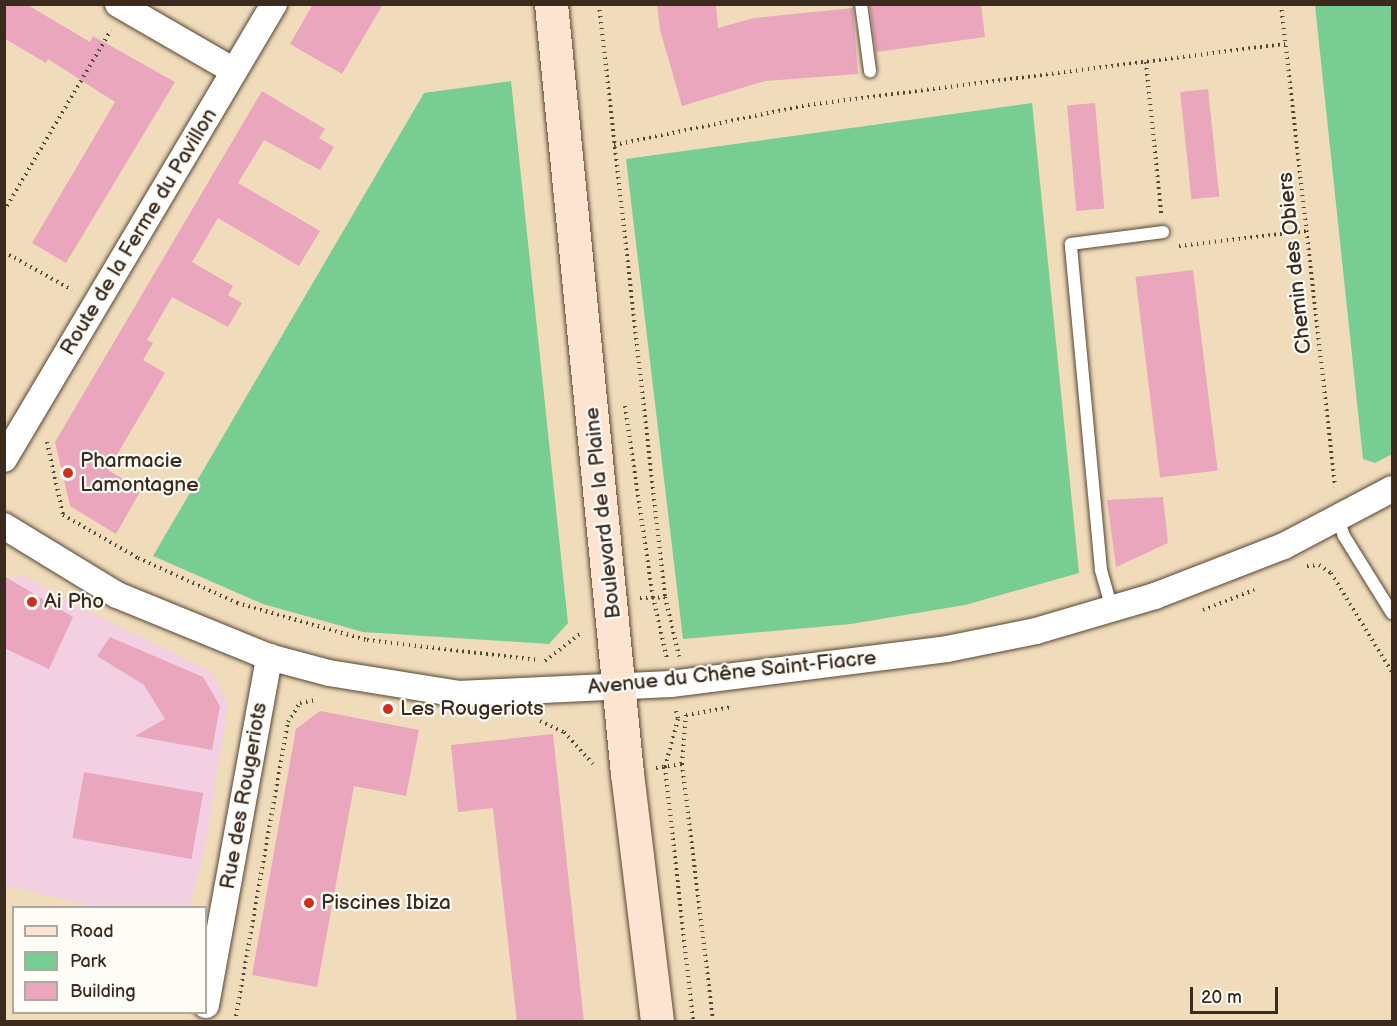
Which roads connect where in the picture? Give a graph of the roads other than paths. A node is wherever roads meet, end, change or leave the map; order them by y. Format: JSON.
{"nodes":[{"id":1,"x":274,"y":4,"type":"edge"},
{"id":2,"x":551,"y":4,"type":"edge"},
{"id":3,"x":861,"y":4,"type":"edge"},
{"id":4,"x":121,"y":6,"type":"edge"},
{"id":5,"x":234,"y":71,"type":"junction"},
{"id":6,"x":870,"y":71,"type":"dead end"},
{"id":7,"x":1163,"y":232,"type":"road end"},
{"id":8,"x":4,"y":459,"type":"edge"},
{"id":9,"x":1392,"y":489,"type":"edge"},
{"id":10,"x":1338,"y":518,"type":"junction"},
{"id":11,"x":4,"y":526,"type":"edge"},
{"id":12,"x":1112,"y":609,"type":"junction"},
{"id":13,"x":1392,"y":613,"type":"edge"},
{"id":14,"x":269,"y":657,"type":"junction"},
{"id":15,"x":622,"y":688,"type":"junction"},
{"id":16,"x":207,"y":999,"type":"edge"},
{"id":17,"x":657,"y":1022,"type":"edge"}],
"edges":[{"from":1,"to":5,"type":"street","name":"Route de la Ferme du Pavillon"},
{"from":2,"to":15,"type":"main road","name":"Boulevard de la Plaine"},
{"from":3,"to":6,"type":"lane"},
{"from":4,"to":5,"type":"street"},
{"from":5,"to":8,"type":"street","name":"Route de la Ferme du Pavillon"},
{"from":7,"to":12,"type":"lane"},
{"from":9,"to":10,"type":"street","name":"Avenue du Chêne Saint-Fiacre"},
{"from":10,"to":12,"type":"street","name":"Avenue du Chêne Saint-Fiacre"},
{"from":10,"to":13,"type":"lane"},
{"from":11,"to":14,"type":"street","name":"Avenue du Chêne Saint-Fiacre"},
{"from":12,"to":15,"type":"street","name":"Avenue du Chêne Saint-Fiacre"},
{"from":14,"to":15,"type":"street","name":"Avenue du Chêne Saint-Fiacre"},
{"from":14,"to":16,"type":"street","name":"Rue des Rougeriots"},
{"from":15,"to":17,"type":"main road","name":"Boulevard de la Plaine"}]}
